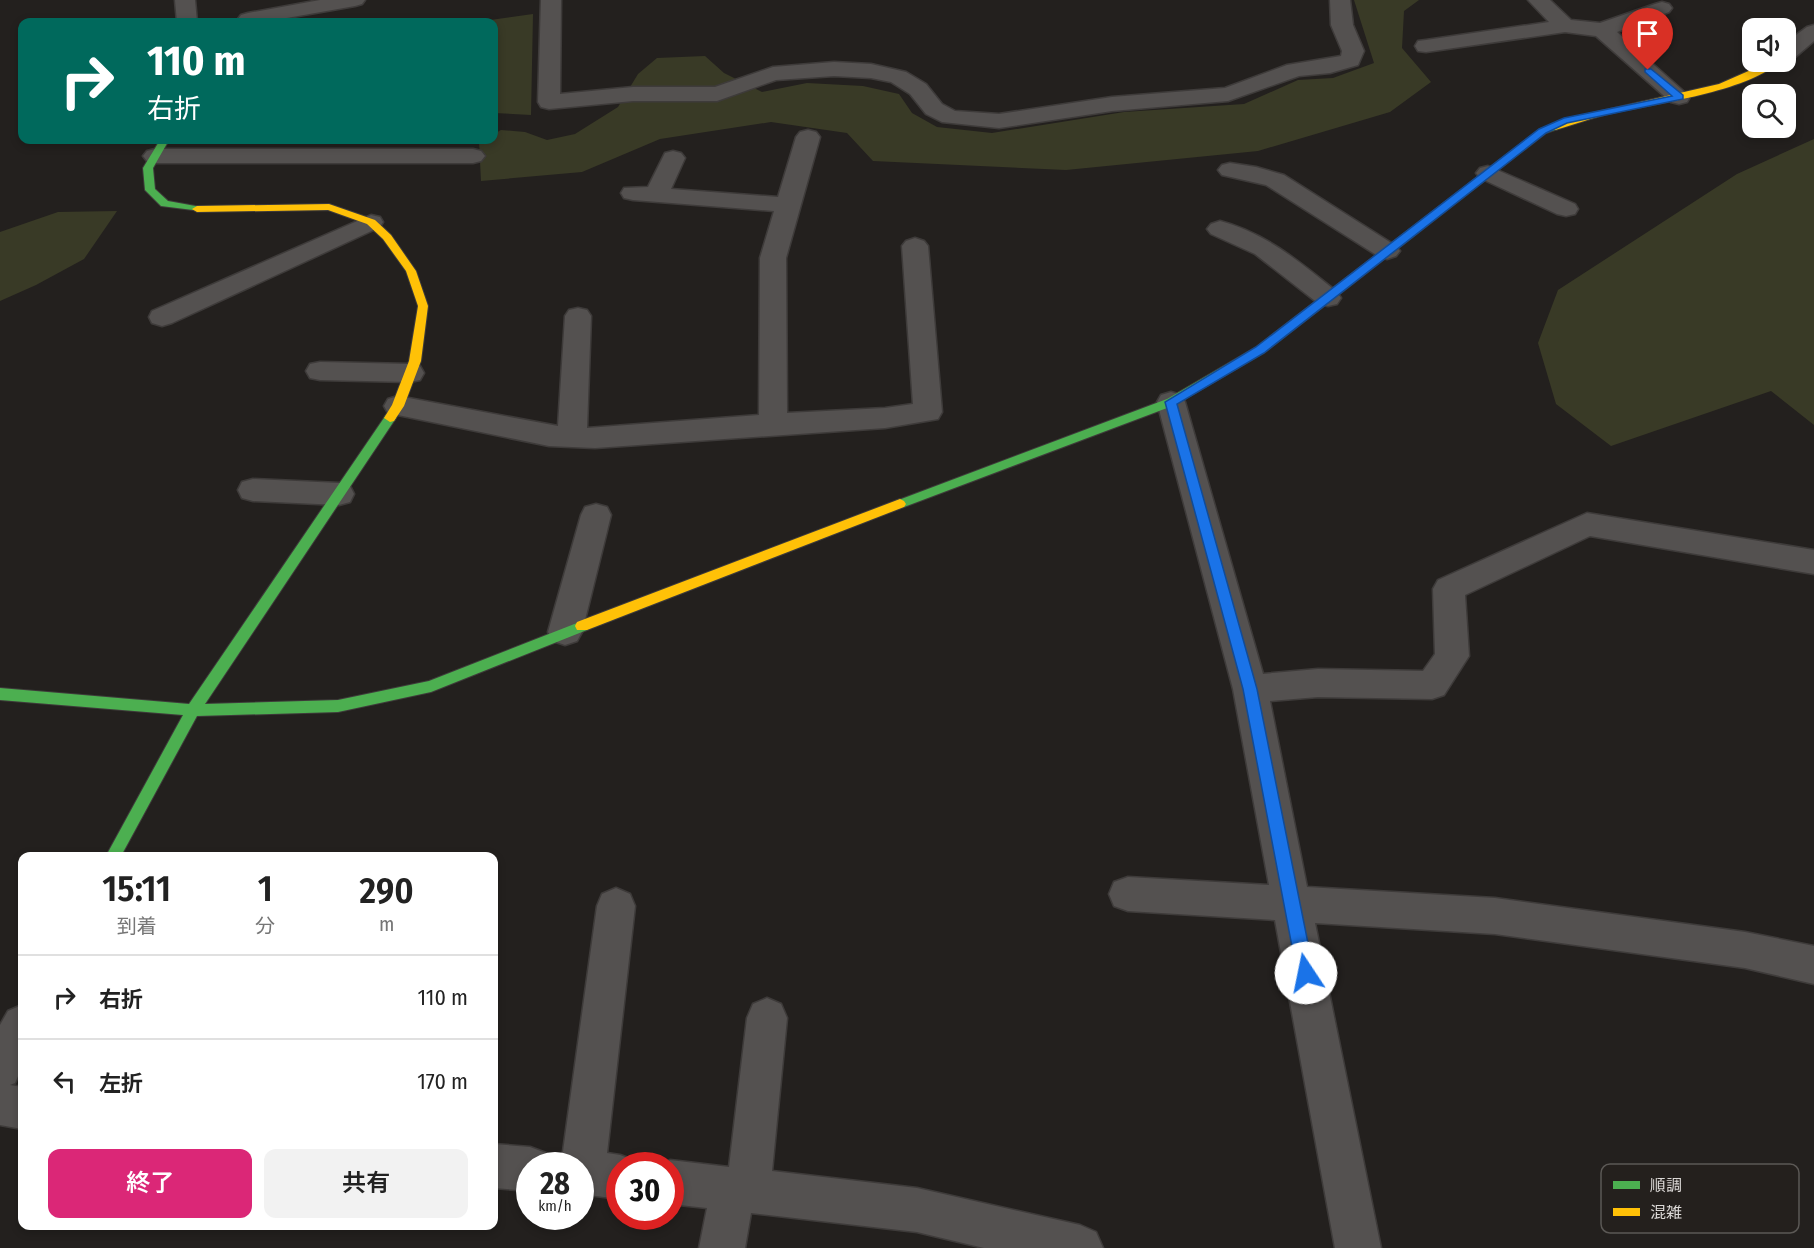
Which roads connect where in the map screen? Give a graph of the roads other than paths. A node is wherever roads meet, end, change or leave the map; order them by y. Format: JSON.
{"nodes":[{"id":1,"x":184,"y":0,"type":"edge"},
{"id":2,"x":355,"y":0,"type":"edge"},
{"id":3,"x":551,"y":0,"type":"edge"},
{"id":4,"x":1340,"y":0,"type":"edge"},
{"id":5,"x":1538,"y":0,"type":"edge"},
{"id":6,"x":1662,"y":8,"type":"dead end"},
{"id":7,"x":186,"y":18,"type":"edge"},
{"id":8,"x":258,"y":18,"type":"edge"},
{"id":9,"x":1565,"y":26,"type":"junction"},
{"id":10,"x":1602,"y":30,"type":"junction"},
{"id":11,"x":1814,"y":31,"type":"edge"},
{"id":12,"x":1796,"y":45,"type":"edge"},
{"id":13,"x":1426,"y":46,"type":"dead end"},
{"id":14,"x":1753,"y":72,"type":"edge"},
{"id":15,"x":1679,"y":97,"type":"junction"},
{"id":16,"x":808,"y":137,"type":"dead end"},
{"id":17,"x":159,"y":148,"type":"edge"},
{"id":18,"x":473,"y":156,"type":"dead end"},
{"id":19,"x":673,"y":158,"type":"dead end"},
{"id":20,"x":1230,"y":170,"type":"dead end"},
{"id":21,"x":1488,"y":173,"type":"junction"},
{"id":22,"x":789,"y":205,"type":"junction"},
{"id":23,"x":1566,"y":209,"type":"dead end"},
{"id":24,"x":371,"y":222,"type":"junction"},
{"id":25,"x":1220,"y":229,"type":"dead end"},
{"id":26,"x":915,"y":246,"type":"dead end"},
{"id":27,"x":1387,"y":251,"type":"junction"},
{"id":28,"x":1328,"y":298,"type":"junction"},
{"id":29,"x":578,"y":316,"type":"dead end"},
{"id":30,"x":162,"y":317,"type":"dead end"},
{"id":31,"x":320,"y":371,"type":"dead end"},
{"id":32,"x":410,"y":373,"type":"junction"},
{"id":33,"x":1171,"y":402,"type":"junction"},
{"id":34,"x":398,"y":406,"type":"junction"},
{"id":35,"x":773,"y":424,"type":"junction"},
{"id":36,"x":572,"y":437,"type":"junction"},
{"id":37,"x":253,"y":490,"type":"dead end"},
{"id":38,"x":339,"y":494,"type":"junction"},
{"id":39,"x":596,"y":514,"type":"dead end"},
{"id":40,"x":1814,"y":562,"type":"edge"},
{"id":41,"x":565,"y":632,"type":"junction"},
{"id":42,"x":1250,"y":689,"type":"junction"},
{"id":43,"x":0,"y":694,"type":"edge"},
{"id":44,"x":193,"y":710,"type":"junction"},
{"id":45,"x":115,"y":852,"type":"edge"},
{"id":46,"x":1128,"y":894,"type":"dead end"},
{"id":47,"x":1293,"y":904,"type":"junction"},
{"id":48,"x":616,"y":906,"type":"dead end"},
{"id":49,"x":1814,"y":965,"type":"edge"},
{"id":50,"x":767,"y":1017,"type":"dead end"},
{"id":51,"x":18,"y":1033,"type":"edge"},
{"id":52,"x":0,"y":1068,"type":"edge"},
{"id":53,"x":0,"y":1104,"type":"edge"},
{"id":54,"x":18,"y":1107,"type":"edge"},
{"id":55,"x":498,"y":1166,"type":"edge"},
{"id":56,"x":516,"y":1168,"type":"edge"},
{"id":57,"x":594,"y":1174,"type":"edge"},
{"id":58,"x":684,"y":1184,"type":"edge"},
{"id":59,"x":740,"y":1190,"type":"junction"},
{"id":60,"x":722,"y":1248,"type":"edge"},
{"id":61,"x":1080,"y":1248,"type":"edge"},
{"id":62,"x":1358,"y":1248,"type":"edge"}],
"edges":[{"from":1,"to":7,"type":"street"},
{"from":2,"to":8,"type":"street"},
{"from":3,"to":4,"type":"street"},
{"from":5,"to":9,"type":"street"},
{"from":6,"to":10,"type":"street"},
{"from":9,"to":10,"type":"street"},
{"from":9,"to":13,"type":"street"},
{"from":10,"to":15,"type":"street"},
{"from":11,"to":12,"type":"street"},
{"from":14,"to":15,"type":"street"},
{"from":15,"to":21,"type":"street"},
{"from":16,"to":22,"type":"street"},
{"from":17,"to":18,"type":"street"},
{"from":17,"to":24,"type":"street"},
{"from":19,"to":22,"type":"street"},
{"from":20,"to":27,"type":"street"},
{"from":21,"to":23,"type":"street"},
{"from":21,"to":27,"type":"street"},
{"from":22,"to":35,"type":"street"},
{"from":24,"to":30,"type":"street"},
{"from":24,"to":32,"type":"street"},
{"from":25,"to":28,"type":"street"},
{"from":26,"to":35,"type":"street"},
{"from":27,"to":28,"type":"street"},
{"from":28,"to":33,"type":"street"},
{"from":29,"to":36,"type":"street"},
{"from":31,"to":32,"type":"street"},
{"from":32,"to":34,"type":"street"},
{"from":33,"to":41,"type":"street"},
{"from":33,"to":42,"type":"street"},
{"from":34,"to":36,"type":"street"},
{"from":34,"to":38,"type":"street"},
{"from":35,"to":36,"type":"street"},
{"from":37,"to":38,"type":"street"},
{"from":38,"to":44,"type":"street"},
{"from":39,"to":41,"type":"street"},
{"from":40,"to":42,"type":"street"},
{"from":41,"to":44,"type":"street"},
{"from":42,"to":47,"type":"street"},
{"from":43,"to":44,"type":"street"},
{"from":44,"to":45,"type":"street"},
{"from":46,"to":47,"type":"street"},
{"from":47,"to":49,"type":"street"},
{"from":47,"to":62,"type":"street"},
{"from":48,"to":57,"type":"street"},
{"from":50,"to":59,"type":"street"},
{"from":51,"to":52,"type":"street"},
{"from":53,"to":54,"type":"street"},
{"from":55,"to":56,"type":"street"},
{"from":58,"to":59,"type":"street"},
{"from":59,"to":60,"type":"street"},
{"from":59,"to":61,"type":"street"}]}
